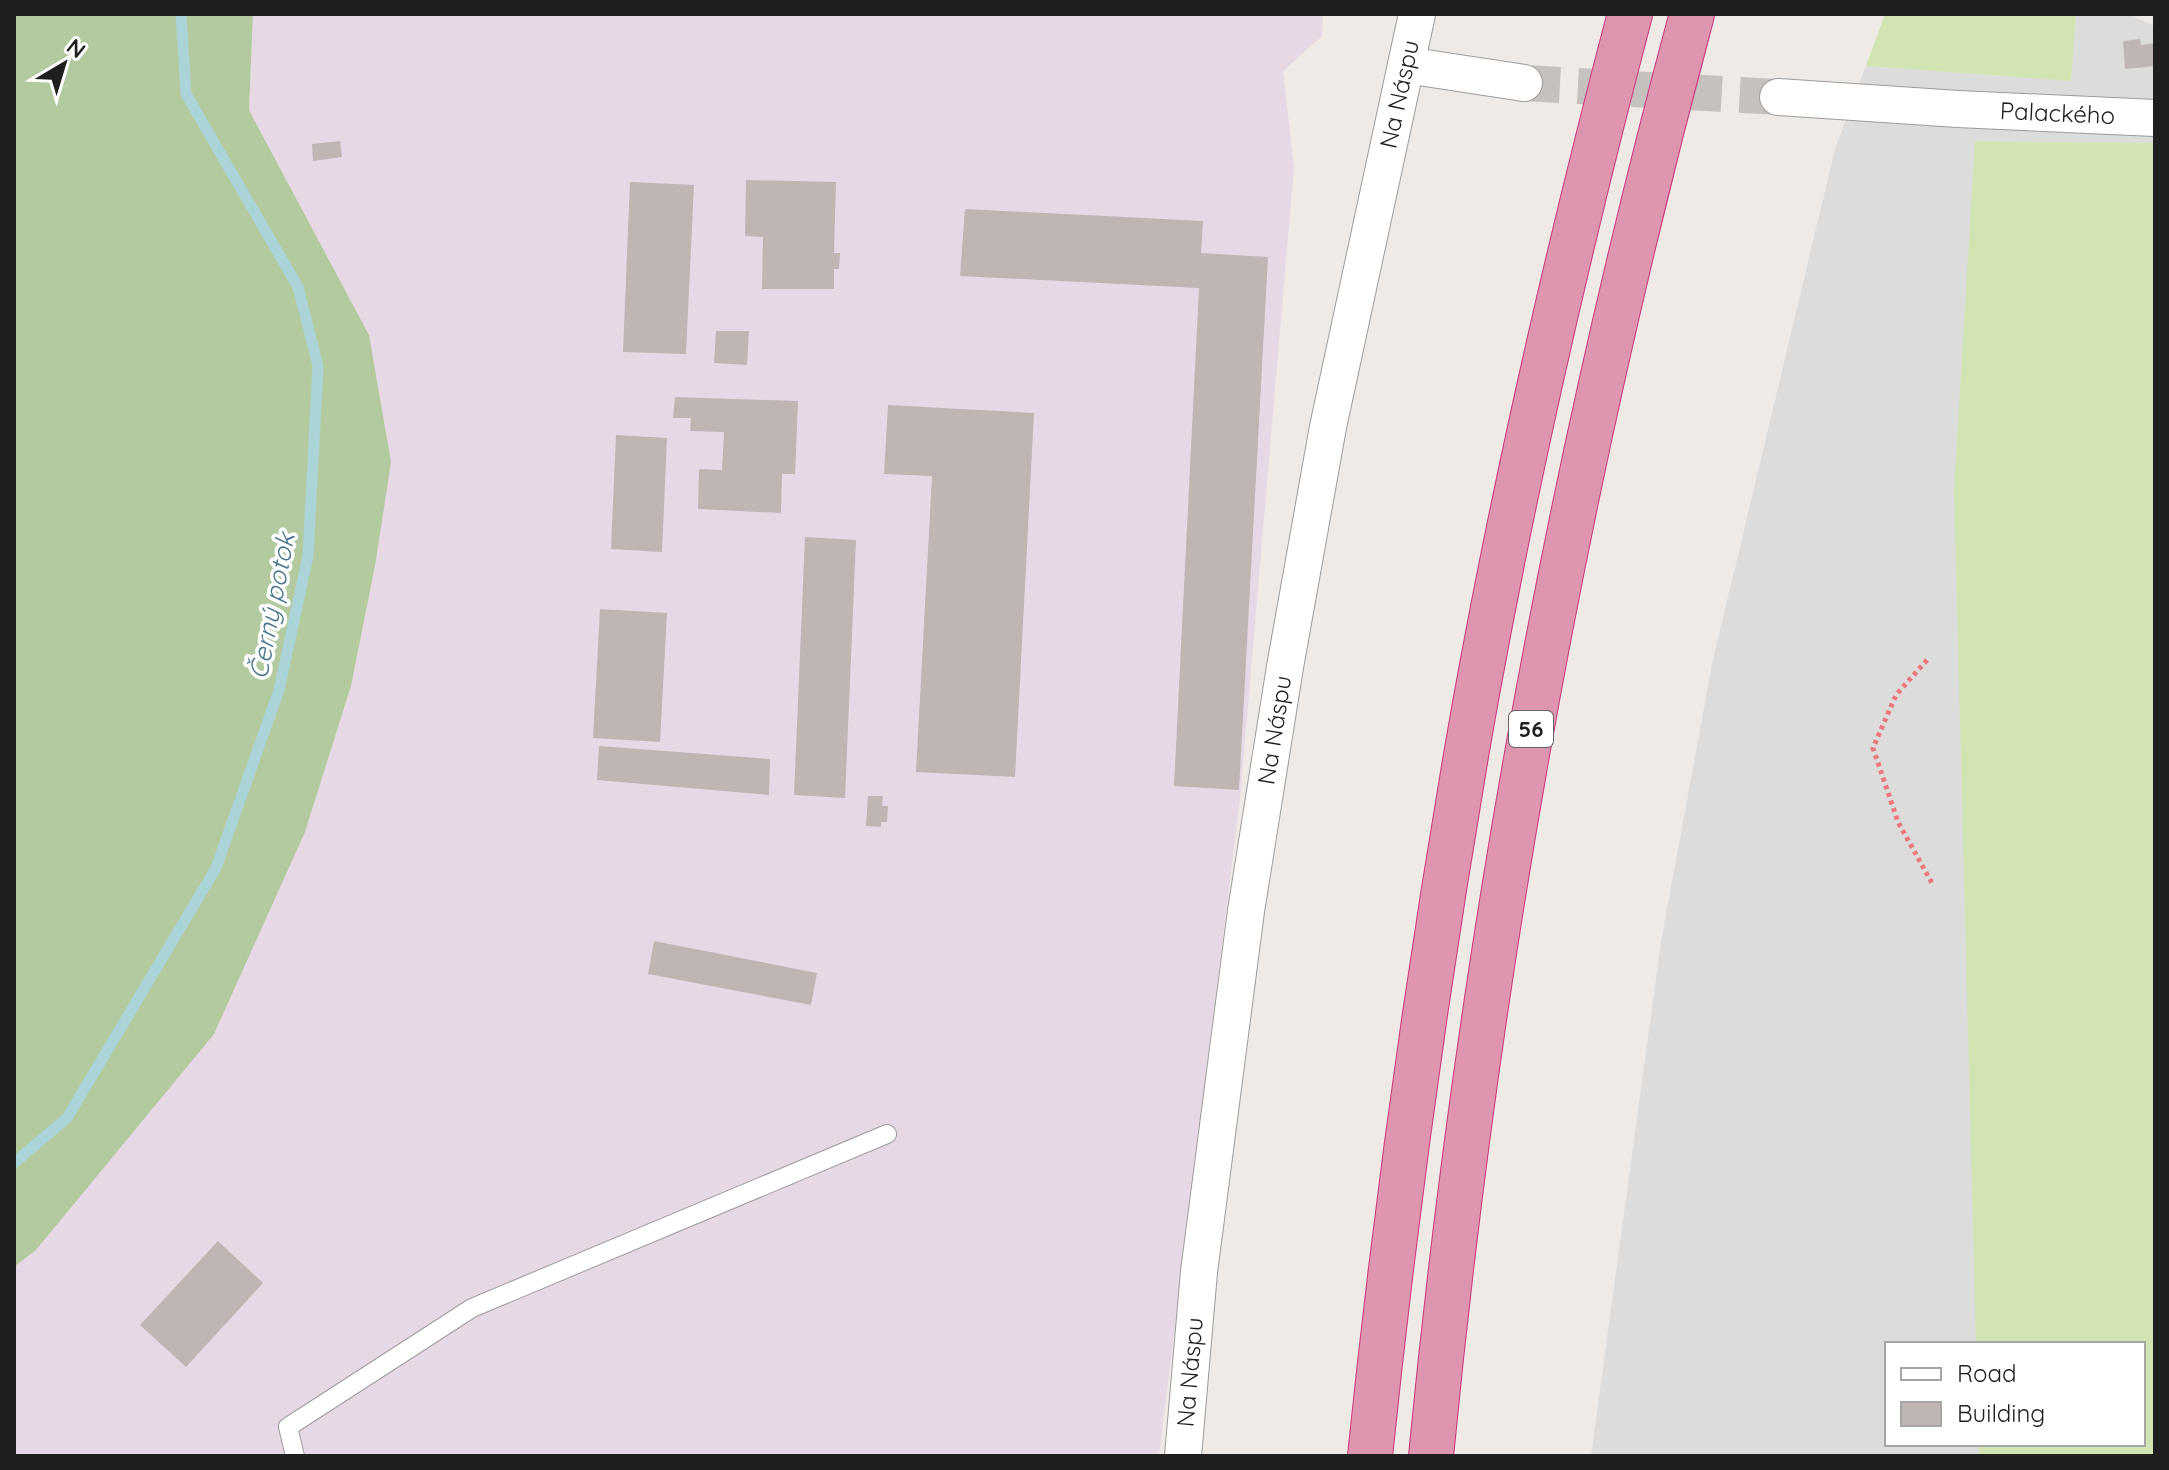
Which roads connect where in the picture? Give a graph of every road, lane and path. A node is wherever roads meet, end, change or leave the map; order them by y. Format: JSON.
{"nodes":[{"id":1,"x":1417,"y":14,"type":"edge"},
{"id":2,"x":1630,"y":14,"type":"edge"},
{"id":3,"x":1692,"y":14,"type":"edge"},
{"id":4,"x":1406,"y":65,"type":"junction"},
{"id":5,"x":1524,"y":83,"type":"tunnel mouth"},
{"id":6,"x":1778,"y":97,"type":"tunnel mouth"},
{"id":7,"x":2155,"y":118,"type":"edge"},
{"id":8,"x":1927,"y":660,"type":"dead end"},
{"id":9,"x":1933,"y":885,"type":"dead end"},
{"id":10,"x":887,"y":1134,"type":"dead end"},
{"id":11,"x":295,"y":1456,"type":"edge"},
{"id":12,"x":1183,"y":1456,"type":"edge"},
{"id":13,"x":1370,"y":1456,"type":"edge"},
{"id":14,"x":1431,"y":1456,"type":"edge"}],
"edges":[{"from":1,"to":4,"type":"street","name":"Na Náspu"},
{"from":2,"to":13,"type":"highway","number":"56"},
{"from":3,"to":14,"type":"highway","number":"56"},
{"from":4,"to":5,"type":"street"},
{"from":4,"to":12,"type":"street","name":"Na Náspu"},
{"from":6,"to":7,"type":"street","name":"Palackého"},
{"from":8,"to":9,"type":"path"},
{"from":10,"to":11,"type":"lane"}]}
